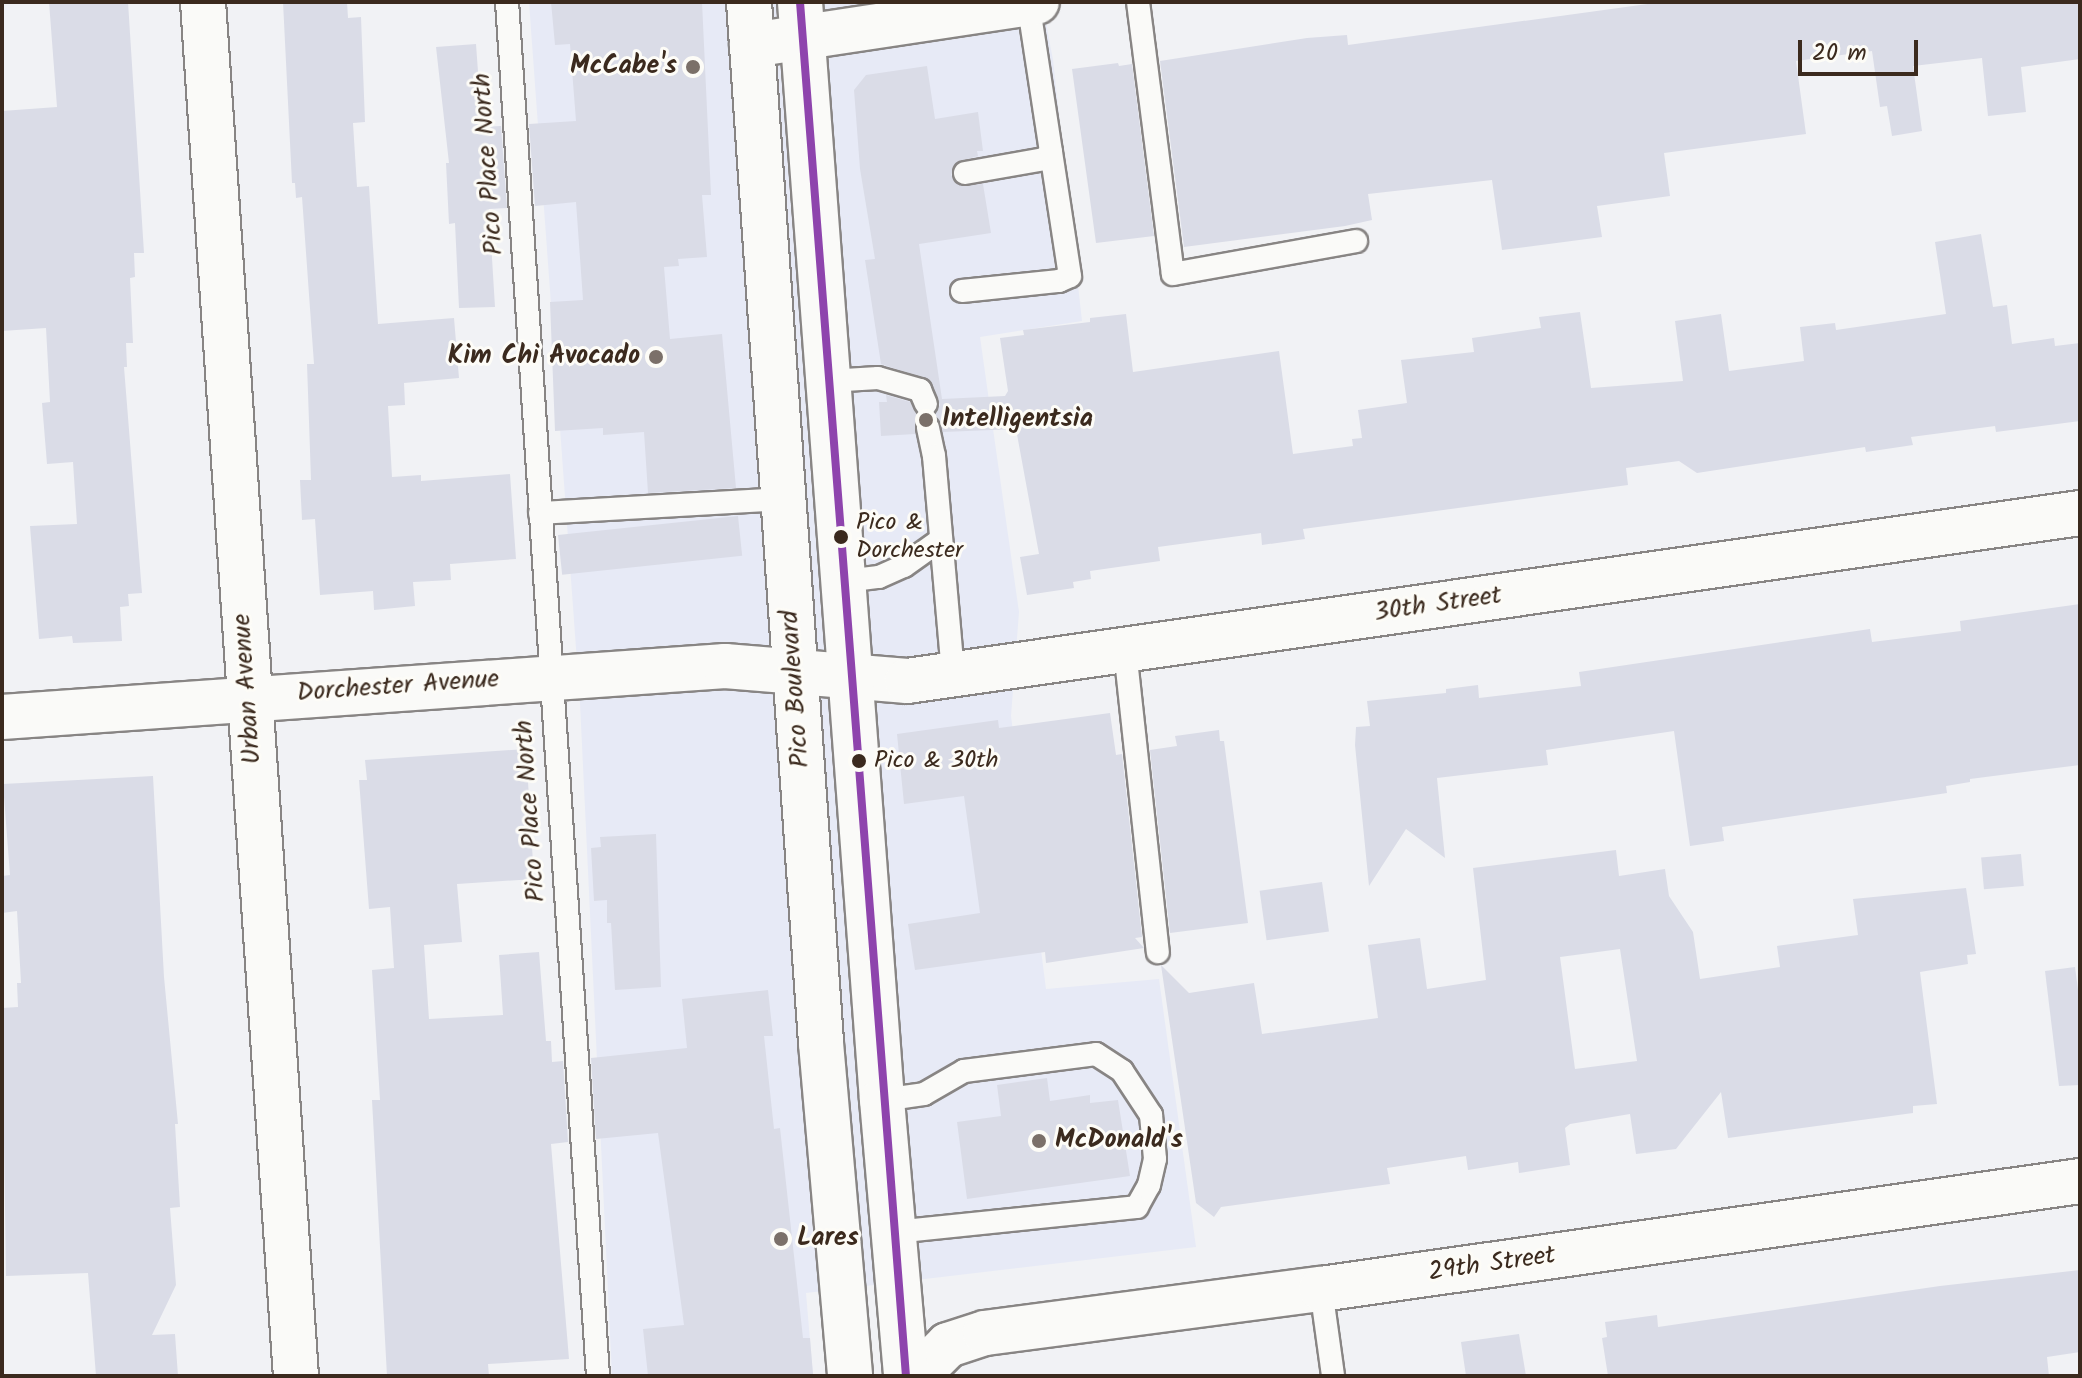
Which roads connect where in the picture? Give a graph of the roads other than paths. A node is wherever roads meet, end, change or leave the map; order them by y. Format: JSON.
{"nodes":[{"id":1,"x":203,"y":2,"type":"edge"},
{"id":2,"x":507,"y":2,"type":"edge"},
{"id":3,"x":749,"y":2,"type":"edge"},
{"id":4,"x":1138,"y":2,"type":"edge"},
{"id":5,"x":1033,"y":3,"type":"edge"},
{"id":6,"x":801,"y":19,"type":"edge"},
{"id":7,"x":752,"y":45,"type":"junction"},
{"id":8,"x":1051,"y":152,"type":"junction"},
{"id":9,"x":965,"y":173,"type":"dead end"},
{"id":10,"x":1356,"y":241,"type":"dead end"},
{"id":11,"x":962,"y":291,"type":"dead end"},
{"id":12,"x":828,"y":381,"type":"junction"},
{"id":13,"x":926,"y":404,"type":"dead end"},
{"id":14,"x":928,"y":428,"type":"dead end"},
{"id":15,"x":782,"y":499,"type":"junction"},
{"id":16,"x":540,"y":513,"type":"junction"},
{"id":17,"x":2080,"y":513,"type":"edge"},
{"id":18,"x":939,"y":541,"type":"junction"},
{"id":19,"x":845,"y":581,"type":"junction"},
{"id":20,"x":1125,"y":650,"type":"junction"},
{"id":21,"x":795,"y":670,"type":"junction"},
{"id":22,"x":850,"y":675,"type":"junction"},
{"id":23,"x":953,"y":675,"type":"junction"},
{"id":24,"x":550,"y":676,"type":"junction"},
{"id":25,"x":248,"y":697,"type":"junction"},
{"id":26,"x":2,"y":717,"type":"edge"},
{"id":27,"x":1158,"y":952,"type":"dead end"},
{"id":28,"x":882,"y":1100,"type":"junction"},
{"id":29,"x":2080,"y":1181,"type":"edge"},
{"id":30,"x":893,"y":1232,"type":"junction"},
{"id":31,"x":1321,"y":1289,"type":"junction"},
{"id":32,"x":296,"y":1376,"type":"edge"},
{"id":33,"x":598,"y":1376,"type":"edge"},
{"id":34,"x":850,"y":1376,"type":"edge"},
{"id":35,"x":906,"y":1376,"type":"edge"},
{"id":36,"x":917,"y":1376,"type":"edge"},
{"id":37,"x":1333,"y":1376,"type":"edge"}],
"edges":[{"from":1,"to":25,"type":"street","name":"Urban Avenue"},
{"from":2,"to":16,"type":"lane","name":"Pico Place North"},
{"from":3,"to":7,"type":"street","name":"Pico Boulevard"},
{"from":4,"to":10,"type":"lane"},
{"from":5,"to":6,"type":"street"},
{"from":5,"to":8,"type":"lane"},
{"from":6,"to":7,"type":"street"},
{"from":6,"to":12,"type":"street"},
{"from":7,"to":15,"type":"street","name":"Pico Boulevard"},
{"from":8,"to":9,"type":"lane"},
{"from":8,"to":11,"type":"lane"},
{"from":12,"to":13,"type":"lane"},
{"from":12,"to":19,"type":"street"},
{"from":14,"to":18,"type":"lane"},
{"from":15,"to":16,"type":"lane"},
{"from":15,"to":21,"type":"street","name":"Pico Boulevard"},
{"from":16,"to":24,"type":"lane","name":"Pico Place North"},
{"from":17,"to":20,"type":"street","name":"30th Street"},
{"from":18,"to":19,"type":"lane"},
{"from":18,"to":23,"type":"lane"},
{"from":19,"to":22,"type":"street"},
{"from":20,"to":23,"type":"street","name":"30th Street"},
{"from":20,"to":27,"type":"lane"},
{"from":21,"to":22,"type":"street","name":"30th Street"},
{"from":21,"to":24,"type":"street","name":"Dorchester Avenue"},
{"from":21,"to":34,"type":"street","name":"Pico Boulevard"},
{"from":22,"to":23,"type":"street","name":"30th Street"},
{"from":22,"to":28,"type":"street"},
{"from":24,"to":25,"type":"street","name":"Dorchester Avenue"},
{"from":24,"to":33,"type":"lane","name":"Pico Place North"},
{"from":25,"to":26,"type":"street","name":"Dorchester Avenue"},
{"from":25,"to":32,"type":"street","name":"Urban Avenue"},
{"from":28,"to":30,"type":"street"},
{"from":28,"to":30,"type":"lane"},
{"from":29,"to":31,"type":"street","name":"29th Street"},
{"from":30,"to":35,"type":"street"},
{"from":31,"to":36,"type":"street","name":"29th Street"},
{"from":31,"to":37,"type":"lane"}]}
